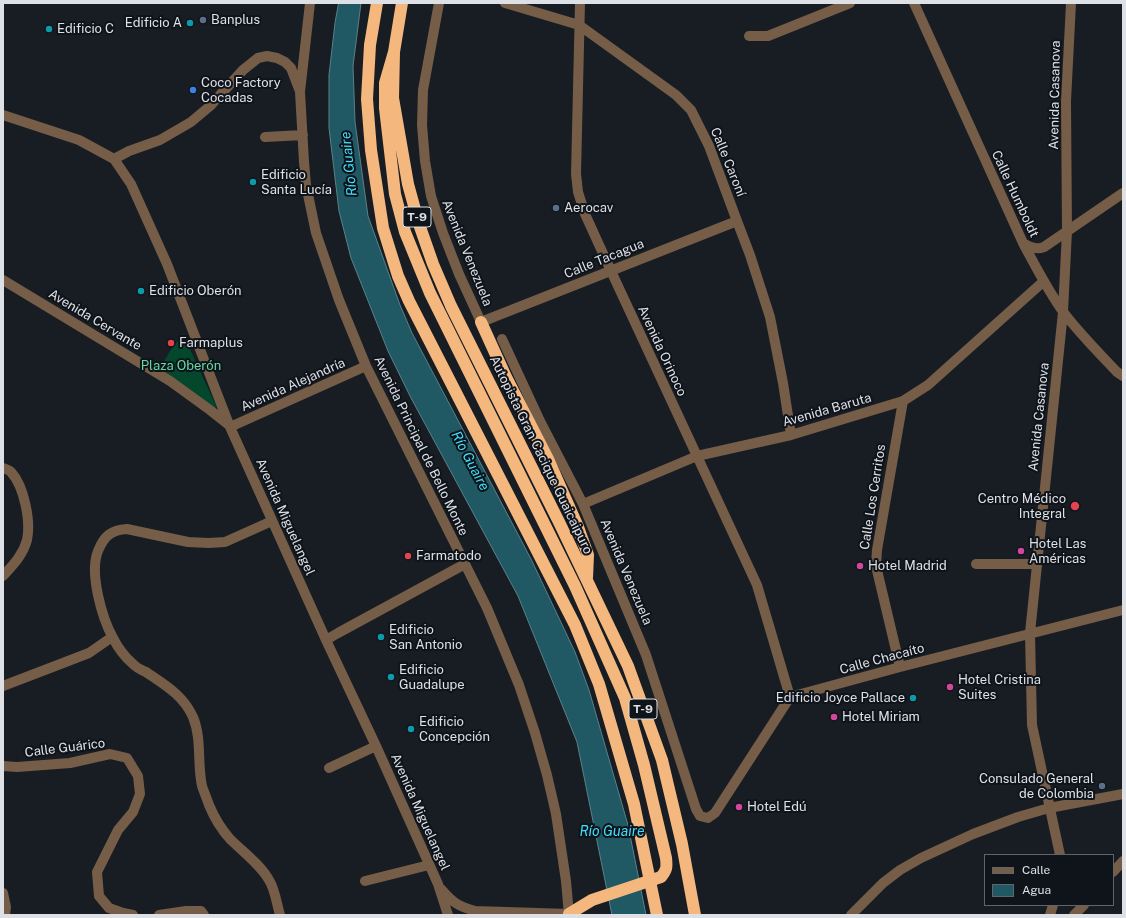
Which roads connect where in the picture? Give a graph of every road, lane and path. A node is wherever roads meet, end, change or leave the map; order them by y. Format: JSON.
{"nodes":[{"id":1,"x":310,"y":3,"type":"edge"},
{"id":2,"x":377,"y":3,"type":"edge"},
{"id":3,"x":402,"y":3,"type":"edge"},
{"id":4,"x":439,"y":3,"type":"edge"},
{"id":5,"x":505,"y":3,"type":"edge"},
{"id":6,"x":580,"y":3,"type":"edge"},
{"id":7,"x":850,"y":3,"type":"edge"},
{"id":8,"x":914,"y":3,"type":"edge"},
{"id":9,"x":1071,"y":3,"type":"edge"},
{"id":10,"x":580,"y":25,"type":"junction"},
{"id":11,"x":749,"y":36,"type":"dead end"},
{"id":12,"x":394,"y":52,"type":"junction"},
{"id":13,"x":300,"y":92,"type":"junction"},
{"id":14,"x":3,"y":115,"type":"edge"},
{"id":15,"x":303,"y":136,"type":"junction"},
{"id":16,"x":265,"y":138,"type":"dead end"},
{"id":17,"x":114,"y":159,"type":"junction"},
{"id":18,"x":1123,"y":193,"type":"edge"},
{"id":19,"x":737,"y":221,"type":"junction"},
{"id":20,"x":1067,"y":231,"type":"junction"},
{"id":21,"x":1023,"y":243,"type":"junction"},
{"id":22,"x":611,"y":271,"type":"junction"},
{"id":23,"x":3,"y":280,"type":"edge"},
{"id":24,"x":1044,"y":281,"type":"junction"},
{"id":25,"x":1063,"y":312,"type":"junction"},
{"id":26,"x":481,"y":322,"type":"junction"},
{"id":27,"x":502,"y":339,"type":"dead end"},
{"id":28,"x":366,"y":366,"type":"junction"},
{"id":29,"x":1123,"y":376,"type":"edge"},
{"id":30,"x":903,"y":401,"type":"junction"},
{"id":31,"x":230,"y":427,"type":"junction"},
{"id":32,"x":791,"y":435,"type":"junction"},
{"id":33,"x":697,"y":456,"type":"junction"},
{"id":34,"x":3,"y":468,"type":"edge"},
{"id":35,"x":583,"y":504,"type":"junction"},
{"id":36,"x":272,"y":521,"type":"junction"},
{"id":37,"x":464,"y":564,"type":"junction"},
{"id":38,"x":976,"y":564,"type":"dead end"},
{"id":39,"x":1037,"y":564,"type":"junction"},
{"id":40,"x":3,"y":576,"type":"edge"},
{"id":41,"x":587,"y":580,"type":"junction"},
{"id":42,"x":1123,"y":610,"type":"edge"},
{"id":43,"x":1030,"y":633,"type":"junction"},
{"id":44,"x":112,"y":637,"type":"junction"},
{"id":45,"x":326,"y":640,"type":"junction"},
{"id":46,"x":900,"y":667,"type":"junction"},
{"id":47,"x":3,"y":686,"type":"edge"},
{"id":48,"x":790,"y":697,"type":"junction"},
{"id":49,"x":376,"y":746,"type":"junction"},
{"id":50,"x":3,"y":766,"type":"edge"},
{"id":51,"x":329,"y":768,"type":"dead end"},
{"id":52,"x":1123,"y":794,"type":"edge"},
{"id":53,"x":1049,"y":808,"type":"junction"},
{"id":54,"x":1060,"y":854,"type":"edge"},
{"id":55,"x":429,"y":865,"type":"junction"},
{"id":56,"x":365,"y":881,"type":"dead end"},
{"id":57,"x":438,"y":884,"type":"junction"},
{"id":58,"x":3,"y":893,"type":"edge"},
{"id":59,"x":471,"y":913,"type":"edge"},
{"id":60,"x":5,"y":915,"type":"edge"},
{"id":61,"x":133,"y":915,"type":"edge"},
{"id":62,"x":159,"y":915,"type":"edge"},
{"id":63,"x":204,"y":915,"type":"edge"},
{"id":64,"x":280,"y":915,"type":"edge"},
{"id":65,"x":448,"y":915,"type":"edge"},
{"id":66,"x":569,"y":915,"type":"edge"},
{"id":67,"x":657,"y":915,"type":"edge"},
{"id":68,"x":695,"y":915,"type":"edge"},
{"id":69,"x":851,"y":915,"type":"edge"}],
"edges":[{"from":1,"to":13,"type":"street","name":"Avenida Principal de Bello Monte"},
{"from":2,"to":67,"type":"highway","number":"T-9","bridge":true},
{"from":3,"to":12,"type":"highway","name":"Autopista Gran Cacique Guaicaipuro","number":"T-9"},
{"from":4,"to":26,"type":"street","name":"Avenida Venezuela"},
{"from":5,"to":10,"type":"street","name":"Calle Caroní"},
{"from":6,"to":10,"type":"street","name":"Avenida Orinoco"},
{"from":7,"to":11,"type":"street"},
{"from":8,"to":21,"type":"street","name":"Calle Humboldt"},
{"from":9,"to":20,"type":"street","name":"Avenida Casanova"},
{"from":10,"to":19,"type":"street","name":"Calle Caroní"},
{"from":10,"to":22,"type":"street","name":"Avenida Orinoco"},
{"from":12,"to":41,"type":"highway","name":"Autopista Gran Cacique Guaicaipuro","number":"T-9"},
{"from":12,"to":66,"type":"highway"},
{"from":13,"to":15,"type":"street","name":"Avenida Principal de Bello Monte"},
{"from":13,"to":17,"type":"street"},
{"from":14,"to":17,"type":"street"},
{"from":15,"to":16,"type":"street"},
{"from":15,"to":28,"type":"street","name":"Avenida Principal de Bello Monte"},
{"from":17,"to":31,"type":"street","name":"Avenida Miguelangel"},
{"from":18,"to":20,"type":"street"},
{"from":19,"to":22,"type":"street","name":"Calle Tacagua"},
{"from":19,"to":32,"type":"street","name":"Calle Caroní"},
{"from":20,"to":21,"type":"street"},
{"from":20,"to":25,"type":"street","name":"Avenida Casanova"},
{"from":21,"to":24,"type":"street","name":"Calle Humboldt"},
{"from":22,"to":26,"type":"street","name":"Calle Tacagua"},
{"from":22,"to":33,"type":"street","name":"Avenida Orinoco"},
{"from":23,"to":31,"type":"street","name":"Avenida Cervante"},
{"from":24,"to":25,"type":"street","name":"Calle Humboldt"},
{"from":24,"to":30,"type":"street","name":"Avenida Baruta"},
{"from":25,"to":29,"type":"street","name":"Calle Humboldt"},
{"from":25,"to":39,"type":"street","name":"Avenida Casanova"},
{"from":26,"to":41,"type":"highway"},
{"from":27,"to":35,"type":"street","name":"Avenida Venezuela"},
{"from":28,"to":31,"type":"street","name":"Avenida Alejandría"},
{"from":28,"to":37,"type":"street","name":"Avenida Principal de Bello Monte"},
{"from":30,"to":32,"type":"street","name":"Avenida Baruta"},
{"from":30,"to":46,"type":"street","name":"Calle Los Cerritos"},
{"from":31,"to":36,"type":"street","name":"Avenida Miguelangel"},
{"from":32,"to":33,"type":"street","name":"Avenida Baruta"},
{"from":33,"to":35,"type":"street","name":"Avenida Baruta"},
{"from":33,"to":48,"type":"street","name":"Avenida Orinoco"},
{"from":34,"to":40,"type":"street"},
{"from":35,"to":48,"type":"street","name":"Avenida Venezuela"},
{"from":36,"to":44,"type":"street"},
{"from":36,"to":45,"type":"street","name":"Avenida Miguelangel"},
{"from":37,"to":45,"type":"street"},
{"from":37,"to":66,"type":"street","name":"Avenida Principal de Bello Monte"},
{"from":38,"to":39,"type":"street"},
{"from":39,"to":43,"type":"street","name":"Avenida Casanova"},
{"from":41,"to":68,"type":"highway","name":"Autopista Gran Cacique Guaicaipuro","number":"T-9"},
{"from":42,"to":43,"type":"street","name":"Calle Chacaíto"},
{"from":43,"to":46,"type":"street","name":"Calle Chacaíto"},
{"from":43,"to":53,"type":"street","name":"Avenida Casanova"},
{"from":44,"to":47,"type":"street"},
{"from":44,"to":64,"type":"street"},
{"from":45,"to":49,"type":"street","name":"Avenida Miguelangel"},
{"from":46,"to":48,"type":"street","name":"Calle Chacaíto"},
{"from":49,"to":51,"type":"street"},
{"from":49,"to":55,"type":"street","name":"Avenida Miguelangel"},
{"from":50,"to":61,"type":"street","name":"Calle Guárico"},
{"from":52,"to":53,"type":"street"},
{"from":53,"to":54,"type":"street","name":"Avenida Casanova"},
{"from":53,"to":69,"type":"street"},
{"from":55,"to":56,"type":"street"},
{"from":55,"to":57,"type":"street","name":"Avenida Miguelangel"},
{"from":57,"to":59,"type":"street"},
{"from":57,"to":65,"type":"street"},
{"from":58,"to":60,"type":"street"},
{"from":59,"to":66,"type":"street"},
{"from":62,"to":63,"type":"street"}]}
